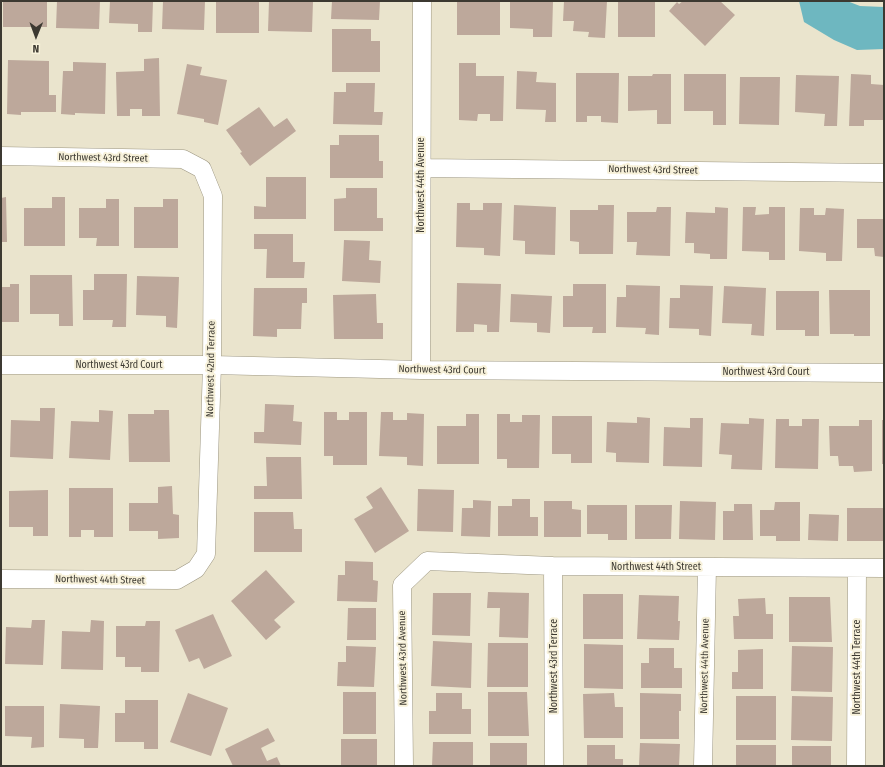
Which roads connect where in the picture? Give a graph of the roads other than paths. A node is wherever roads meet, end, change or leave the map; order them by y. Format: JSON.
{"nodes":[{"id":1,"x":422,"y":1,"type":"edge"},
{"id":2,"x":1,"y":156,"type":"edge"},
{"id":3,"x":422,"y":168,"type":"junction"},
{"id":4,"x":202,"y":169,"type":"joint"},
{"id":5,"x":884,"y":173,"type":"edge"},
{"id":6,"x":212,"y":364,"type":"junction"},
{"id":7,"x":1,"y":365,"type":"edge"},
{"id":8,"x":421,"y":370,"type":"junction"},
{"id":9,"x":884,"y":373,"type":"edge"},
{"id":10,"x":427,"y":561,"type":"joint"},
{"id":11,"x":553,"y":566,"type":"junction"},
{"id":12,"x":707,"y":567,"type":"junction"},
{"id":13,"x":857,"y":568,"type":"junction"},
{"id":14,"x":884,"y":568,"type":"edge"},
{"id":15,"x":196,"y":569,"type":"joint"},
{"id":16,"x":1,"y":579,"type":"edge"},
{"id":17,"x":404,"y":766,"type":"edge"},
{"id":18,"x":554,"y":766,"type":"edge"},
{"id":19,"x":703,"y":766,"type":"edge"},
{"id":20,"x":856,"y":766,"type":"edge"}],
"edges":[{"from":1,"to":3,"type":"street","name":"Northwest 44th Avenue"},
{"from":2,"to":4,"type":"street","name":"Northwest 43rd Street"},
{"from":3,"to":5,"type":"street","name":"Northwest 43rd Street"},
{"from":3,"to":8,"type":"street","name":"Northwest 44th Avenue"},
{"from":4,"to":6,"type":"street","name":"Northwest 42nd Terrace"},
{"from":6,"to":7,"type":"street","name":"Northwest 43rd Court"},
{"from":6,"to":8,"type":"street","name":"Northwest 43rd Court"},
{"from":6,"to":15,"type":"street","name":"Northwest 42nd Terrace"},
{"from":8,"to":9,"type":"street","name":"Northwest 43rd Court"},
{"from":10,"to":11,"type":"street","name":"Northwest 44th Street"},
{"from":10,"to":17,"type":"street","name":"Northwest 43rd Avenue"},
{"from":11,"to":12,"type":"street","name":"Northwest 44th Street"},
{"from":11,"to":18,"type":"street","name":"Northwest 43rd Terrace"},
{"from":12,"to":13,"type":"street","name":"Northwest 44th Street"},
{"from":12,"to":19,"type":"street","name":"Northwest 44th Avenue"},
{"from":13,"to":14,"type":"street","name":"Northwest 44th Street"},
{"from":13,"to":20,"type":"street","name":"Northwest 44th Terrace"},
{"from":15,"to":16,"type":"street","name":"Northwest 44th Street"}]}
